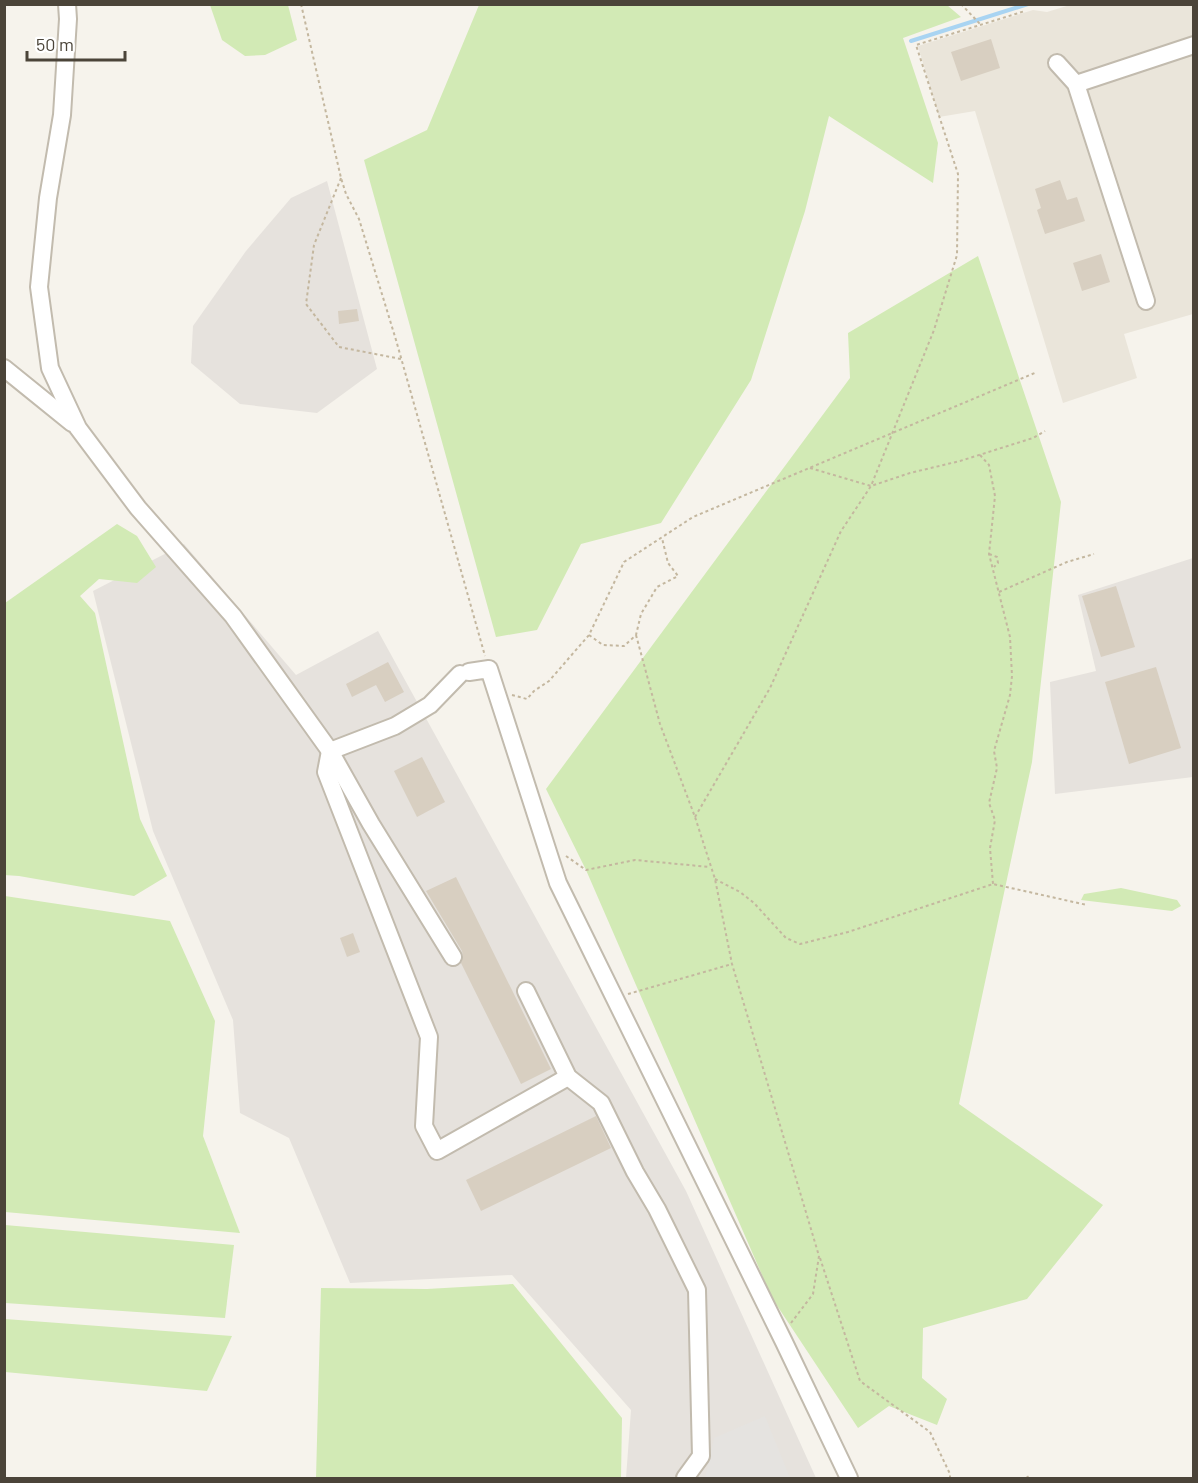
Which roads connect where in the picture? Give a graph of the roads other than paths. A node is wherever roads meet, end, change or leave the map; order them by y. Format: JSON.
{"nodes":[{"id":1,"x":67,"y":4,"type":"edge"},
{"id":2,"x":1194,"y":45,"type":"edge"},
{"id":3,"x":1057,"y":63,"type":"dead end"},
{"id":4,"x":1076,"y":84,"type":"junction"},
{"id":5,"x":1146,"y":301,"type":"dead end"},
{"id":6,"x":4,"y":368,"type":"edge"},
{"id":7,"x":78,"y":428,"type":"junction"},
{"id":8,"x":330,"y":751,"type":"junction"},
{"id":9,"x":453,"y":957,"type":"dead end"},
{"id":10,"x":526,"y":991,"type":"dead end"},
{"id":11,"x":568,"y":1077,"type":"junction"},
{"id":12,"x":685,"y":1479,"type":"edge"},
{"id":13,"x":849,"y":1479,"type":"edge"}],
"edges":[{"from":1,"to":7,"type":"lane"},
{"from":2,"to":4,"type":"lane"},
{"from":3,"to":4,"type":"lane"},
{"from":4,"to":5,"type":"lane"},
{"from":6,"to":7,"type":"lane"},
{"from":7,"to":8,"type":"lane"},
{"from":8,"to":9,"type":"lane"},
{"from":8,"to":11,"type":"lane"},
{"from":8,"to":13,"type":"lane"},
{"from":10,"to":11,"type":"lane"},
{"from":11,"to":12,"type":"lane"}]}
